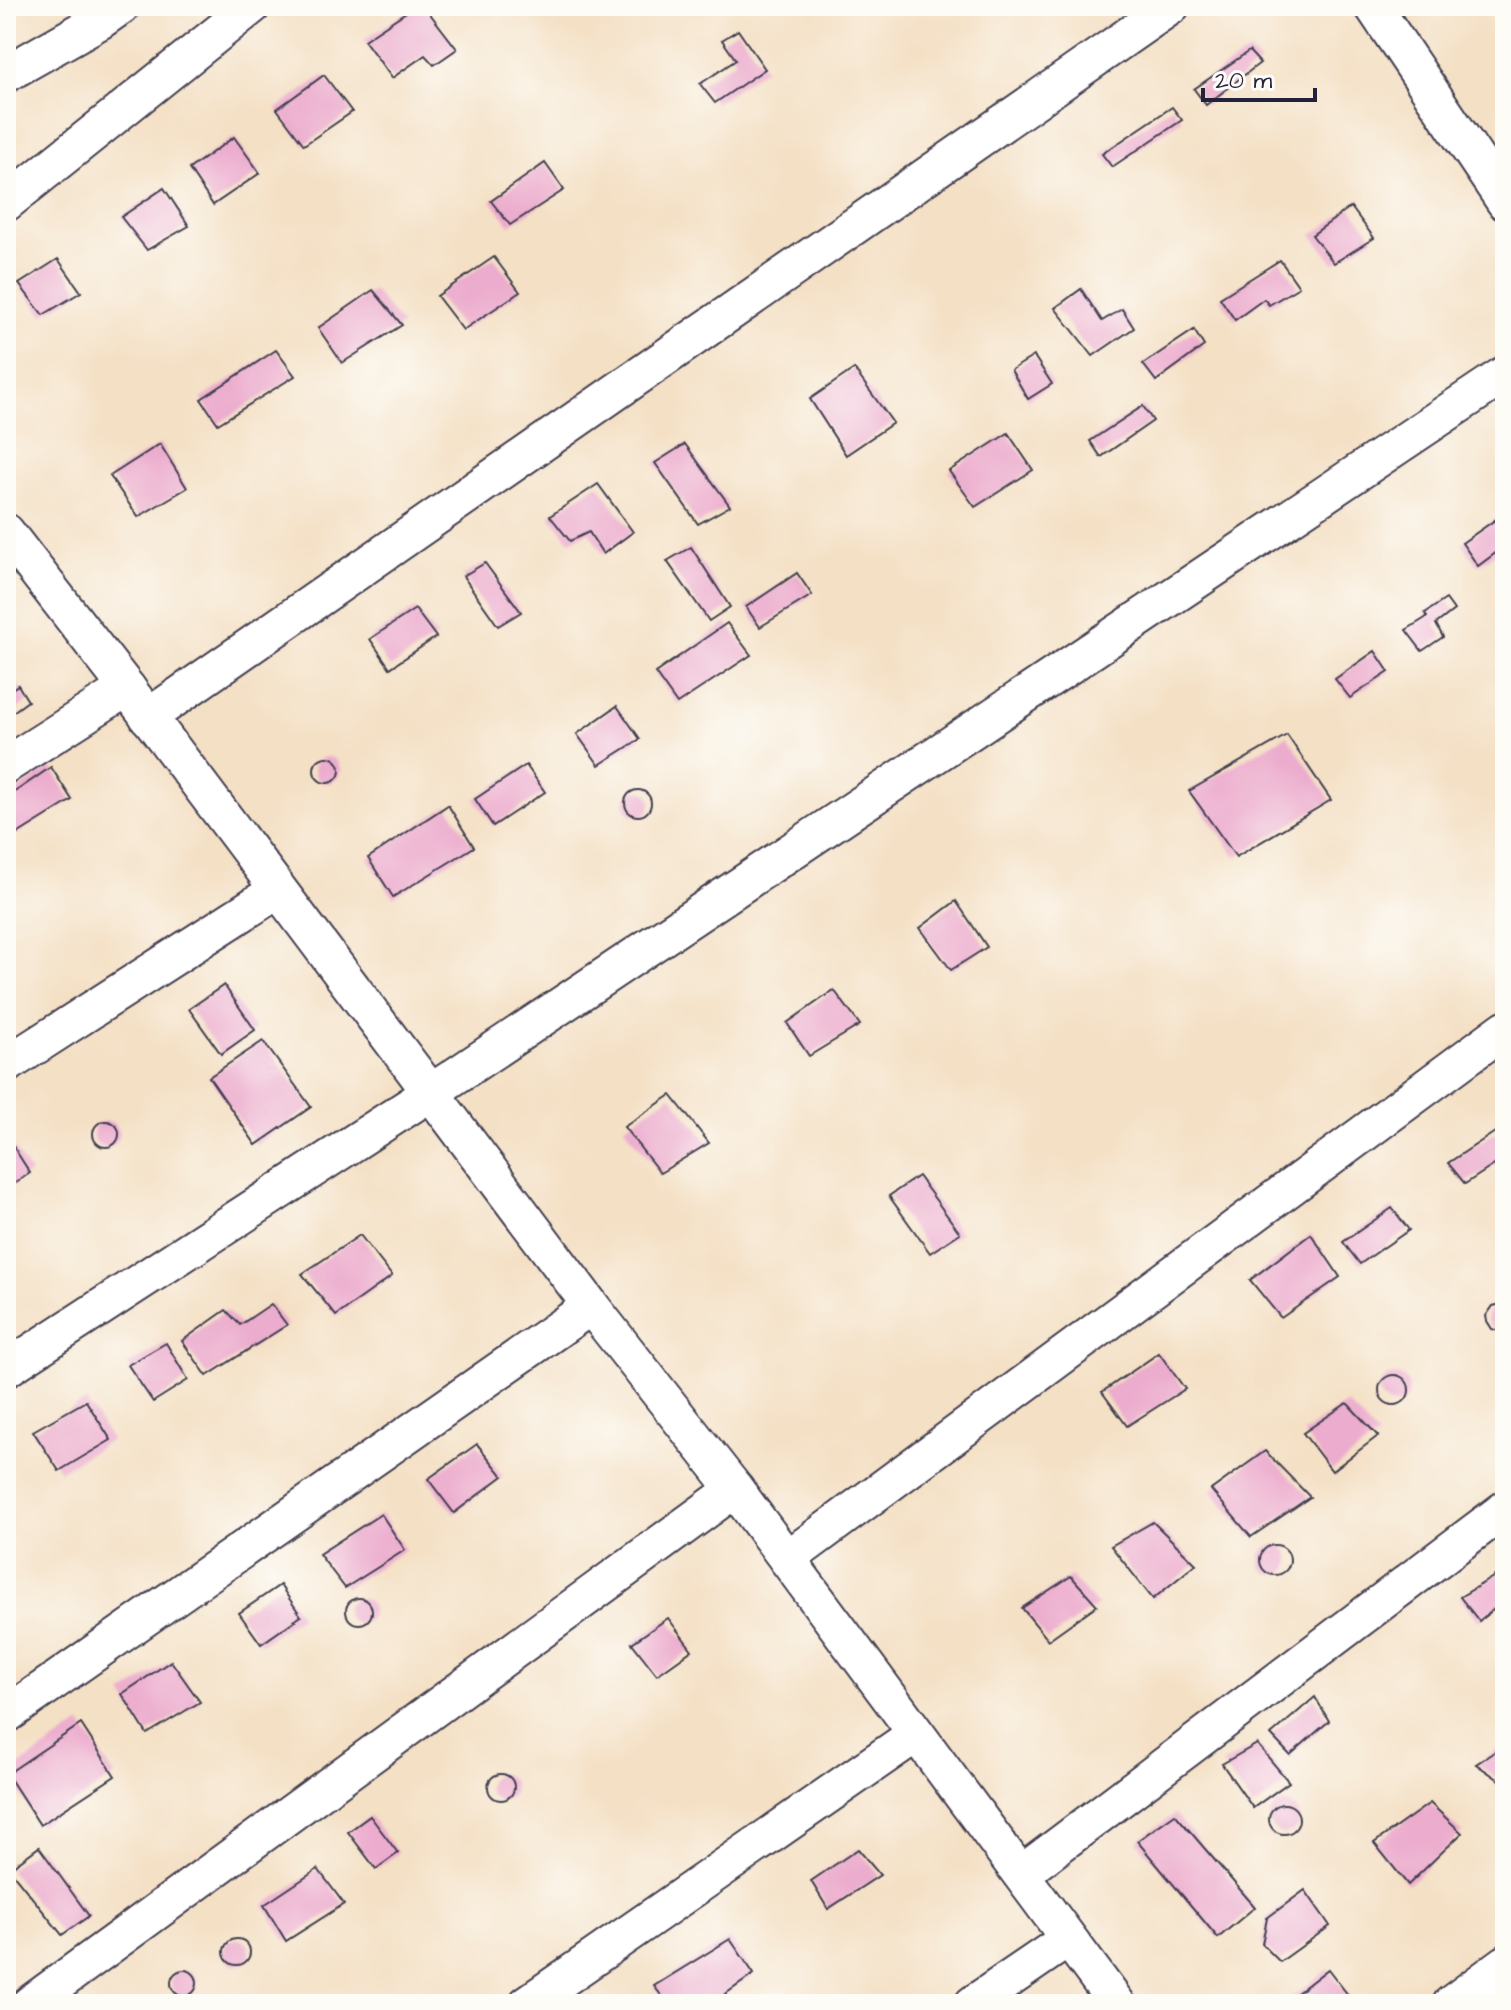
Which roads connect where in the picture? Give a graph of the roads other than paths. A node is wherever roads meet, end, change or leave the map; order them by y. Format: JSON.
{"nodes":[{"id":1,"x":121,"y":6,"type":"edge"},
{"id":2,"x":252,"y":6,"type":"edge"},
{"id":3,"x":1171,"y":6,"type":"edge"},
{"id":4,"x":1373,"y":6,"type":"edge"},
{"id":5,"x":6,"y":74,"type":"edge"},
{"id":6,"x":1505,"y":202,"type":"edge"},
{"id":7,"x":6,"y":203,"type":"edge"},
{"id":8,"x":1505,"y":374,"type":"edge"},
{"id":9,"x":6,"y":532,"type":"edge"},
{"id":10,"x":127,"y":688,"type":"junction"},
{"id":11,"x":148,"y":717,"type":"junction"},
{"id":12,"x":6,"y":765,"type":"edge"},
{"id":13,"x":278,"y":890,"type":"junction"},
{"id":14,"x":1505,"y":1029,"type":"edge"},
{"id":15,"x":6,"y":1065,"type":"edge"},
{"id":16,"x":430,"y":1093,"type":"junction"},
{"id":17,"x":591,"y":1306,"type":"junction"},
{"id":18,"x":6,"y":1369,"type":"edge"},
{"id":19,"x":735,"y":1489,"type":"junction"},
{"id":20,"x":1505,"y":1509,"type":"edge"},
{"id":21,"x":787,"y":1559,"type":"junction"},
{"id":22,"x":6,"y":1715,"type":"edge"},
{"id":23,"x":916,"y":1734,"type":"junction"},
{"id":24,"x":1021,"y":1874,"type":"junction"},
{"id":25,"x":1068,"y":1939,"type":"junction"},
{"id":26,"x":1505,"y":1964,"type":"edge"},
{"id":27,"x":30,"y":2004,"type":"edge"},
{"id":28,"x":527,"y":2004,"type":"edge"},
{"id":29,"x":973,"y":2004,"type":"edge"},
{"id":30,"x":1117,"y":2004,"type":"edge"},
{"id":31,"x":1451,"y":2004,"type":"edge"}],
"edges":[{"from":1,"to":5,"type":"street"},
{"from":2,"to":7,"type":"street"},
{"from":3,"to":11,"type":"street"},
{"from":4,"to":6,"type":"street"},
{"from":8,"to":16,"type":"street"},
{"from":9,"to":10,"type":"street"},
{"from":10,"to":11,"type":"street"},
{"from":10,"to":12,"type":"street"},
{"from":11,"to":13,"type":"street"},
{"from":13,"to":15,"type":"street"},
{"from":13,"to":16,"type":"street"},
{"from":14,"to":21,"type":"street"},
{"from":16,"to":17,"type":"street"},
{"from":16,"to":18,"type":"street"},
{"from":17,"to":19,"type":"street"},
{"from":17,"to":22,"type":"street"},
{"from":19,"to":21,"type":"street"},
{"from":19,"to":27,"type":"street"},
{"from":20,"to":24,"type":"street"},
{"from":21,"to":23,"type":"street"},
{"from":23,"to":24,"type":"street"},
{"from":23,"to":28,"type":"street"},
{"from":24,"to":25,"type":"street"},
{"from":25,"to":29,"type":"street"},
{"from":25,"to":30,"type":"street"},
{"from":26,"to":31,"type":"street"}]}
